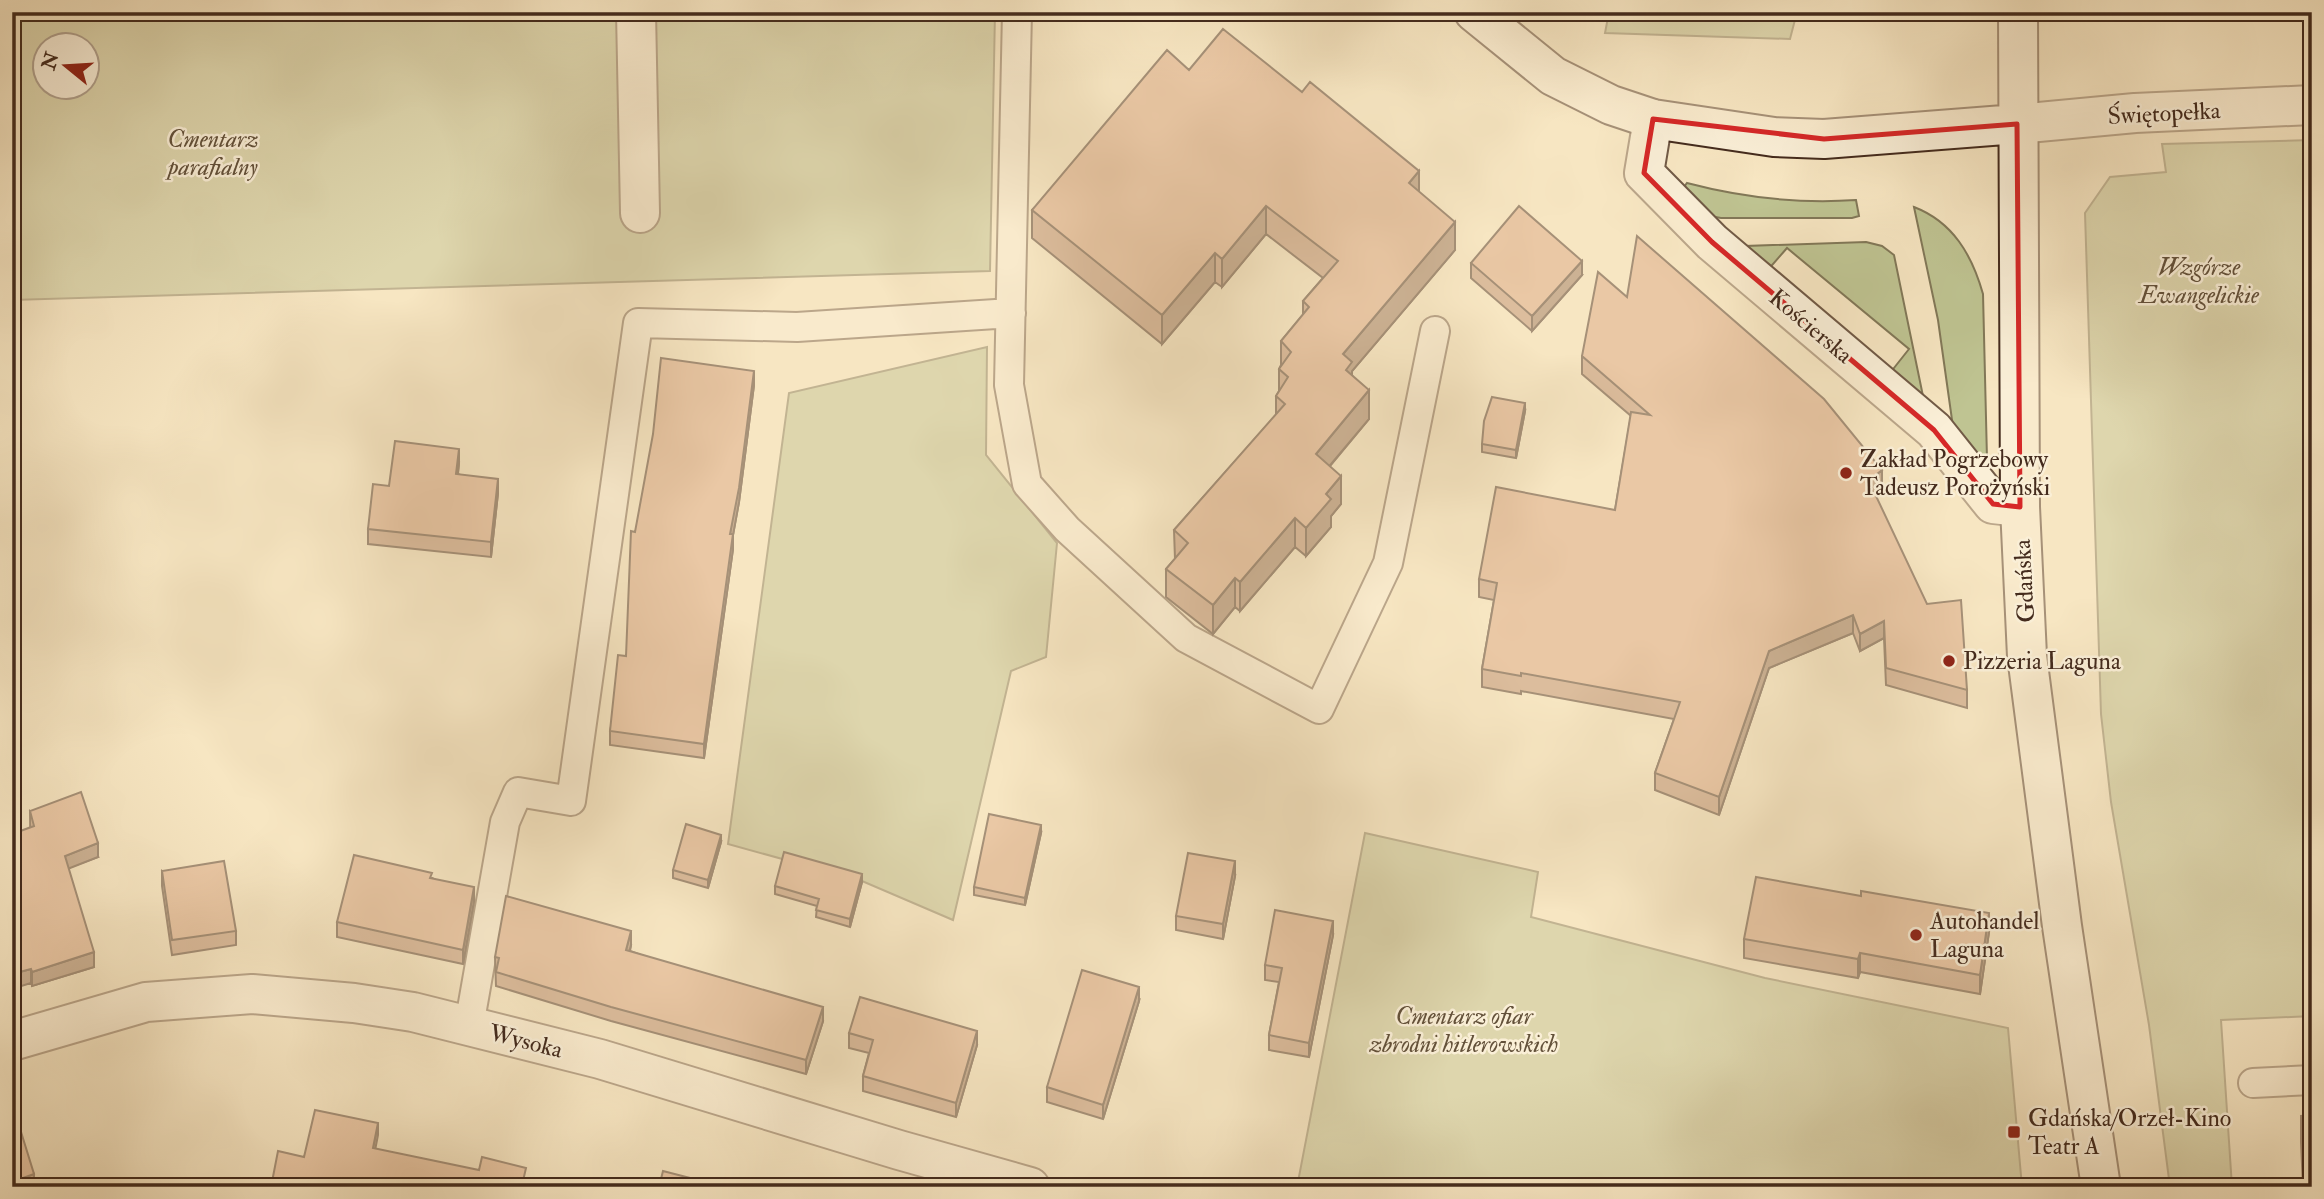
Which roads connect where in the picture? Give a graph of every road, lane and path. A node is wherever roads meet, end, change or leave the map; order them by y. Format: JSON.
{"nodes":[{"id":1,"x":636,"y":12,"type":"edge"},
{"id":2,"x":1017,"y":12,"type":"edge"},
{"id":3,"x":1474,"y":12,"type":"edge"},
{"id":4,"x":2018,"y":12,"type":"edge"},
{"id":5,"x":2312,"y":105,"type":"edge"},
{"id":6,"x":1653,"y":119,"type":"junction"},
{"id":7,"x":2017,"y":124,"type":"junction"},
{"id":8,"x":640,"y":213,"type":"dead end"},
{"id":9,"x":1011,"y":313,"type":"junction"},
{"id":10,"x":1435,"y":331,"type":"dead end"},
{"id":11,"x":2020,"y":507,"type":"junction"},
{"id":12,"x":469,"y":1026,"type":"junction"},
{"id":13,"x":12,"y":1041,"type":"edge"},
{"id":14,"x":2312,"y":1080,"type":"edge"},
{"id":15,"x":2253,"y":1083,"type":"dead end"},
{"id":16,"x":1030,"y":1187,"type":"edge"},
{"id":17,"x":2101,"y":1187,"type":"edge"}],
"edges":[{"from":1,"to":8,"type":"street"},
{"from":2,"to":9,"type":"lane"},
{"from":3,"to":6,"type":"street"},
{"from":4,"to":7,"type":"street","name":"Gdańska"},
{"from":5,"to":7,"type":"street","name":"Świętopełka"},
{"from":6,"to":7,"type":"street"},
{"from":6,"to":11,"type":"street","name":"Kościerska"},
{"from":7,"to":11,"type":"street","name":"Gdańska"},
{"from":9,"to":10,"type":"lane"},
{"from":9,"to":12,"type":"lane"},
{"from":11,"to":17,"type":"street","name":"Gdańska"},
{"from":12,"to":13,"type":"street","name":"Wysoka"},
{"from":12,"to":16,"type":"street","name":"Wysoka"},
{"from":14,"to":15,"type":"lane"}]}
